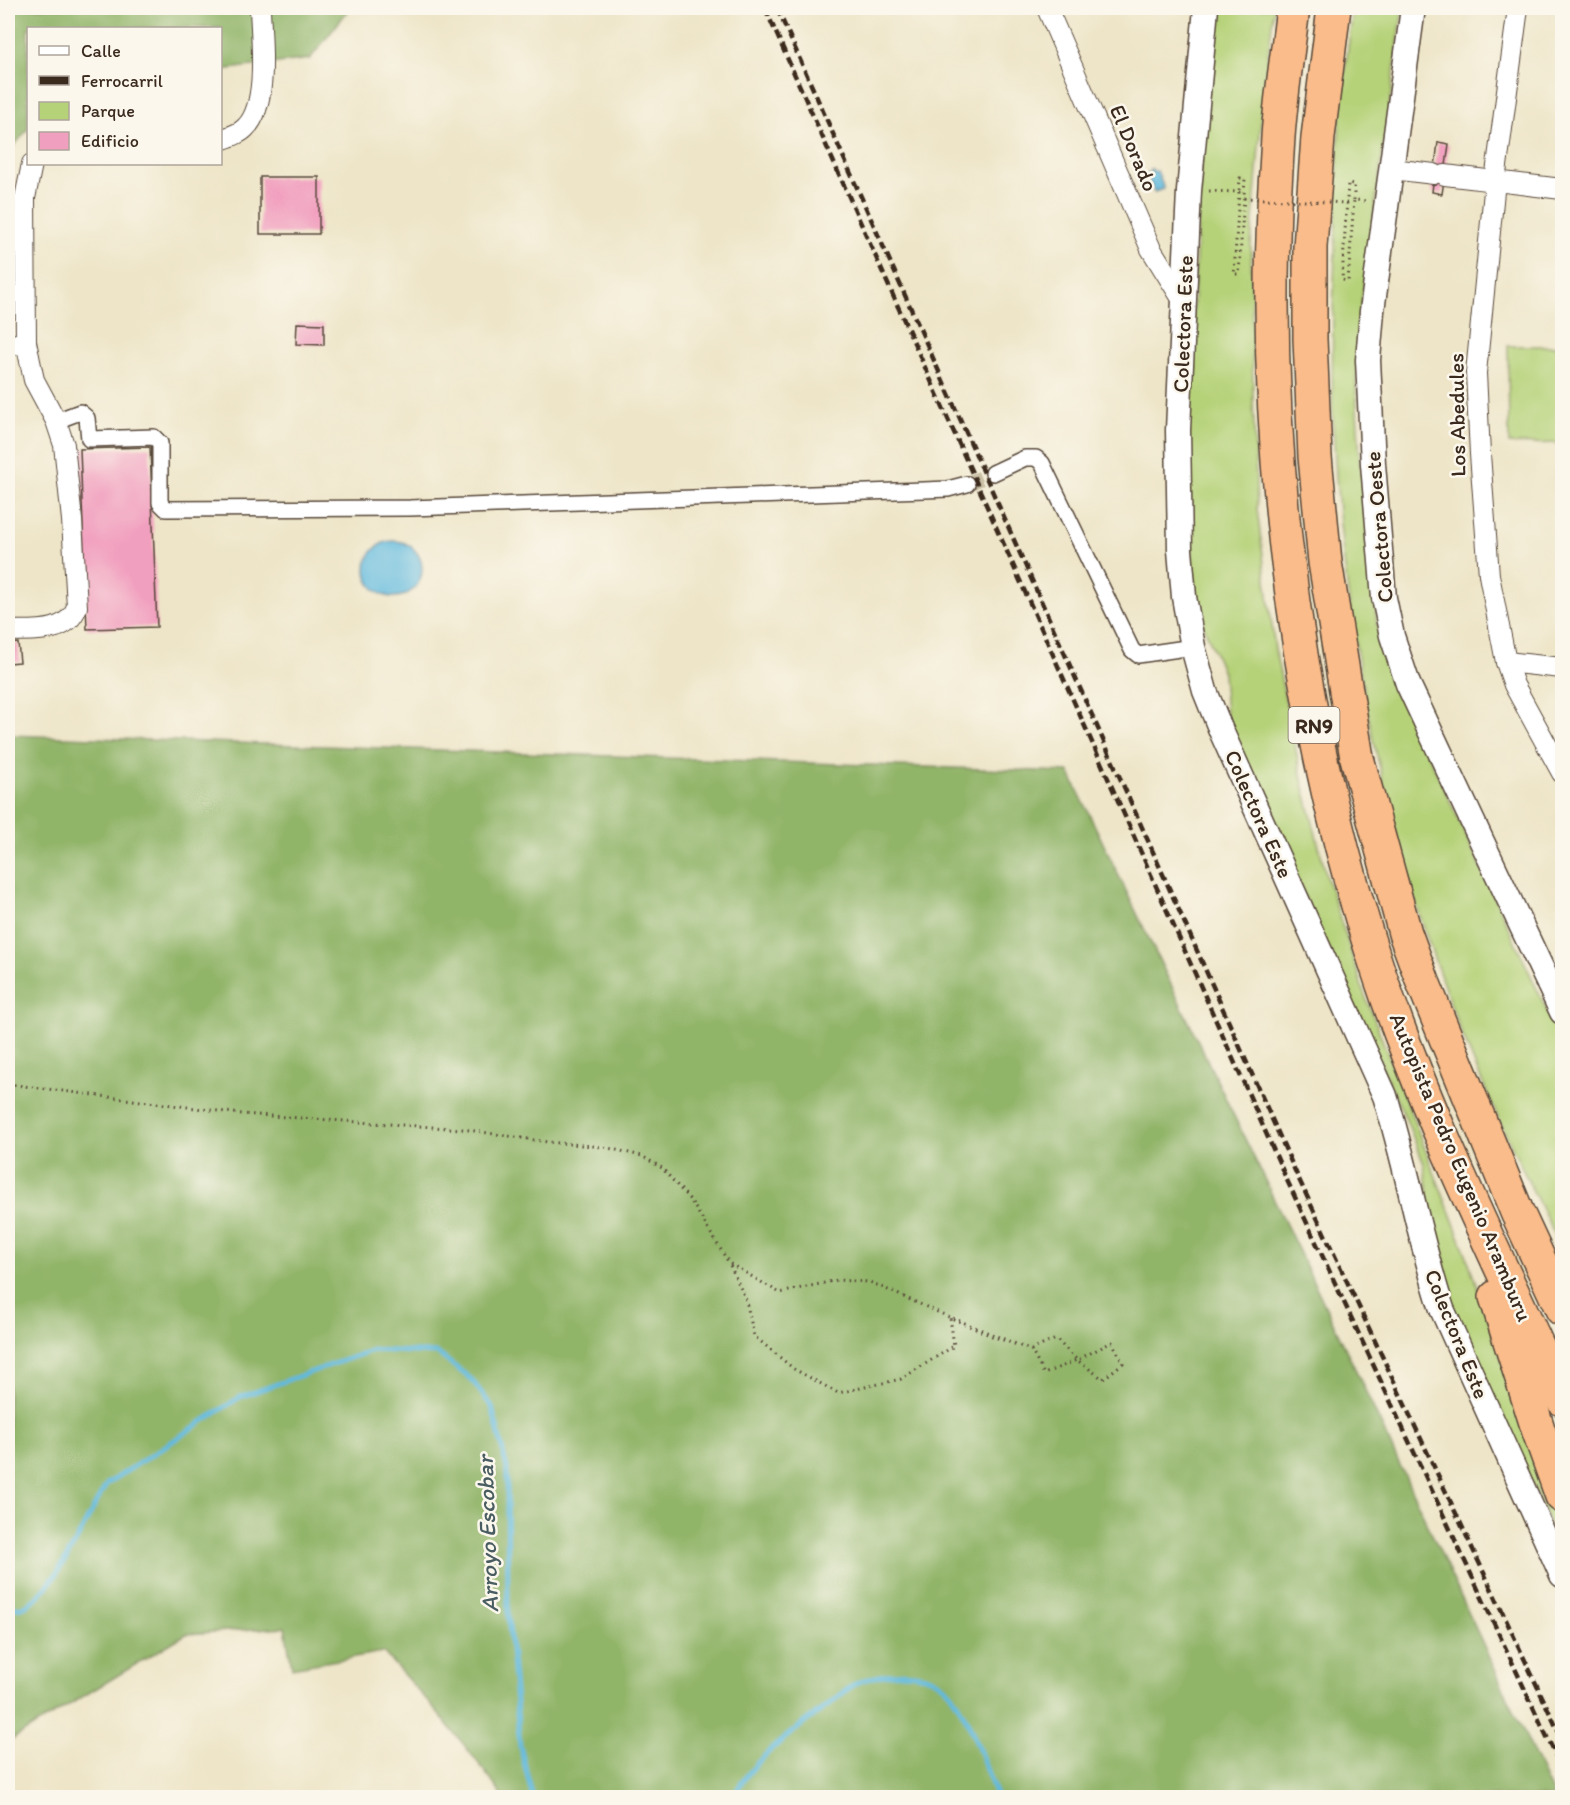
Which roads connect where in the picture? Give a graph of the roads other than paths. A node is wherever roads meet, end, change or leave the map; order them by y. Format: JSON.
{"nodes":[{"id":1,"x":260,"y":8,"type":"edge"},
{"id":2,"x":1047,"y":8,"type":"edge"},
{"id":3,"x":1206,"y":8,"type":"edge"},
{"id":4,"x":1293,"y":8,"type":"edge"},
{"id":5,"x":1334,"y":8,"type":"edge"},
{"id":6,"x":1413,"y":8,"type":"edge"},
{"id":7,"x":1518,"y":8,"type":"edge"},
{"id":8,"x":222,"y":139,"type":"edge"},
{"id":9,"x":32,"y":165,"type":"edge"},
{"id":10,"x":1391,"y":176,"type":"junction"},
{"id":11,"x":1495,"y":181,"type":"junction"},
{"id":12,"x":1563,"y":189,"type":"edge"},
{"id":13,"x":1184,"y":302,"type":"junction"},
{"id":14,"x":17,"y":344,"type":"edge"},
{"id":15,"x":56,"y":421,"type":"junction"},
{"id":16,"x":993,"y":473,"type":"tunnel mouth"},
{"id":17,"x":967,"y":484,"type":"tunnel mouth"},
{"id":18,"x":8,"y":632,"type":"edge"},
{"id":19,"x":1193,"y":647,"type":"junction"},
{"id":20,"x":1506,"y":662,"type":"junction"},
{"id":21,"x":1563,"y":668,"type":"edge"},
{"id":22,"x":1563,"y":773,"type":"edge"},
{"id":23,"x":1563,"y":1012,"type":"edge"},
{"id":24,"x":1455,"y":1166,"type":"junction"},
{"id":25,"x":1517,"y":1212,"type":"junction"},
{"id":26,"x":1563,"y":1285,"type":"edge"},
{"id":27,"x":1563,"y":1309,"type":"edge"},
{"id":28,"x":1563,"y":1399,"type":"edge"},
{"id":29,"x":1563,"y":1496,"type":"edge"},
{"id":30,"x":1563,"y":1575,"type":"edge"}],
"edges":[{"from":1,"to":8,"type":"street"},
{"from":2,"to":13,"type":"street","name":"El Dorado"},
{"from":3,"to":13,"type":"street","name":"Colectora Este"},
{"from":4,"to":24,"type":"highway","name":"Autopista Pedro Eugenio Aramburu","number":"RN9"},
{"from":5,"to":25,"type":"highway","name":"Autopista Pedro Eugenio Aramburu","number":"RN9"},
{"from":6,"to":10,"type":"street","name":"Colectora Oeste"},
{"from":7,"to":11,"type":"street","name":"Los Abedules"},
{"from":9,"to":14,"type":"street"},
{"from":10,"to":11,"type":"street"},
{"from":10,"to":23,"type":"street","name":"Colectora Oeste"},
{"from":11,"to":12,"type":"street"},
{"from":11,"to":20,"type":"street","name":"Los Abedules"},
{"from":13,"to":19,"type":"street","name":"Colectora Este"},
{"from":14,"to":15,"type":"street"},
{"from":15,"to":17,"type":"street"},
{"from":15,"to":18,"type":"street"},
{"from":16,"to":19,"type":"street"},
{"from":19,"to":30,"type":"street","name":"Colectora Este"},
{"from":20,"to":21,"type":"street"},
{"from":20,"to":22,"type":"street","name":"Los Abedules"},
{"from":24,"to":28,"type":"highway","name":"Autopista Pedro Eugenio Aramburu","number":"RN9"},
{"from":24,"to":29,"type":"highway"},
{"from":25,"to":26,"type":"highway"},
{"from":25,"to":27,"type":"highway","name":"Autopista Pedro Eugenio Aramburu","number":"RN9"}]}
